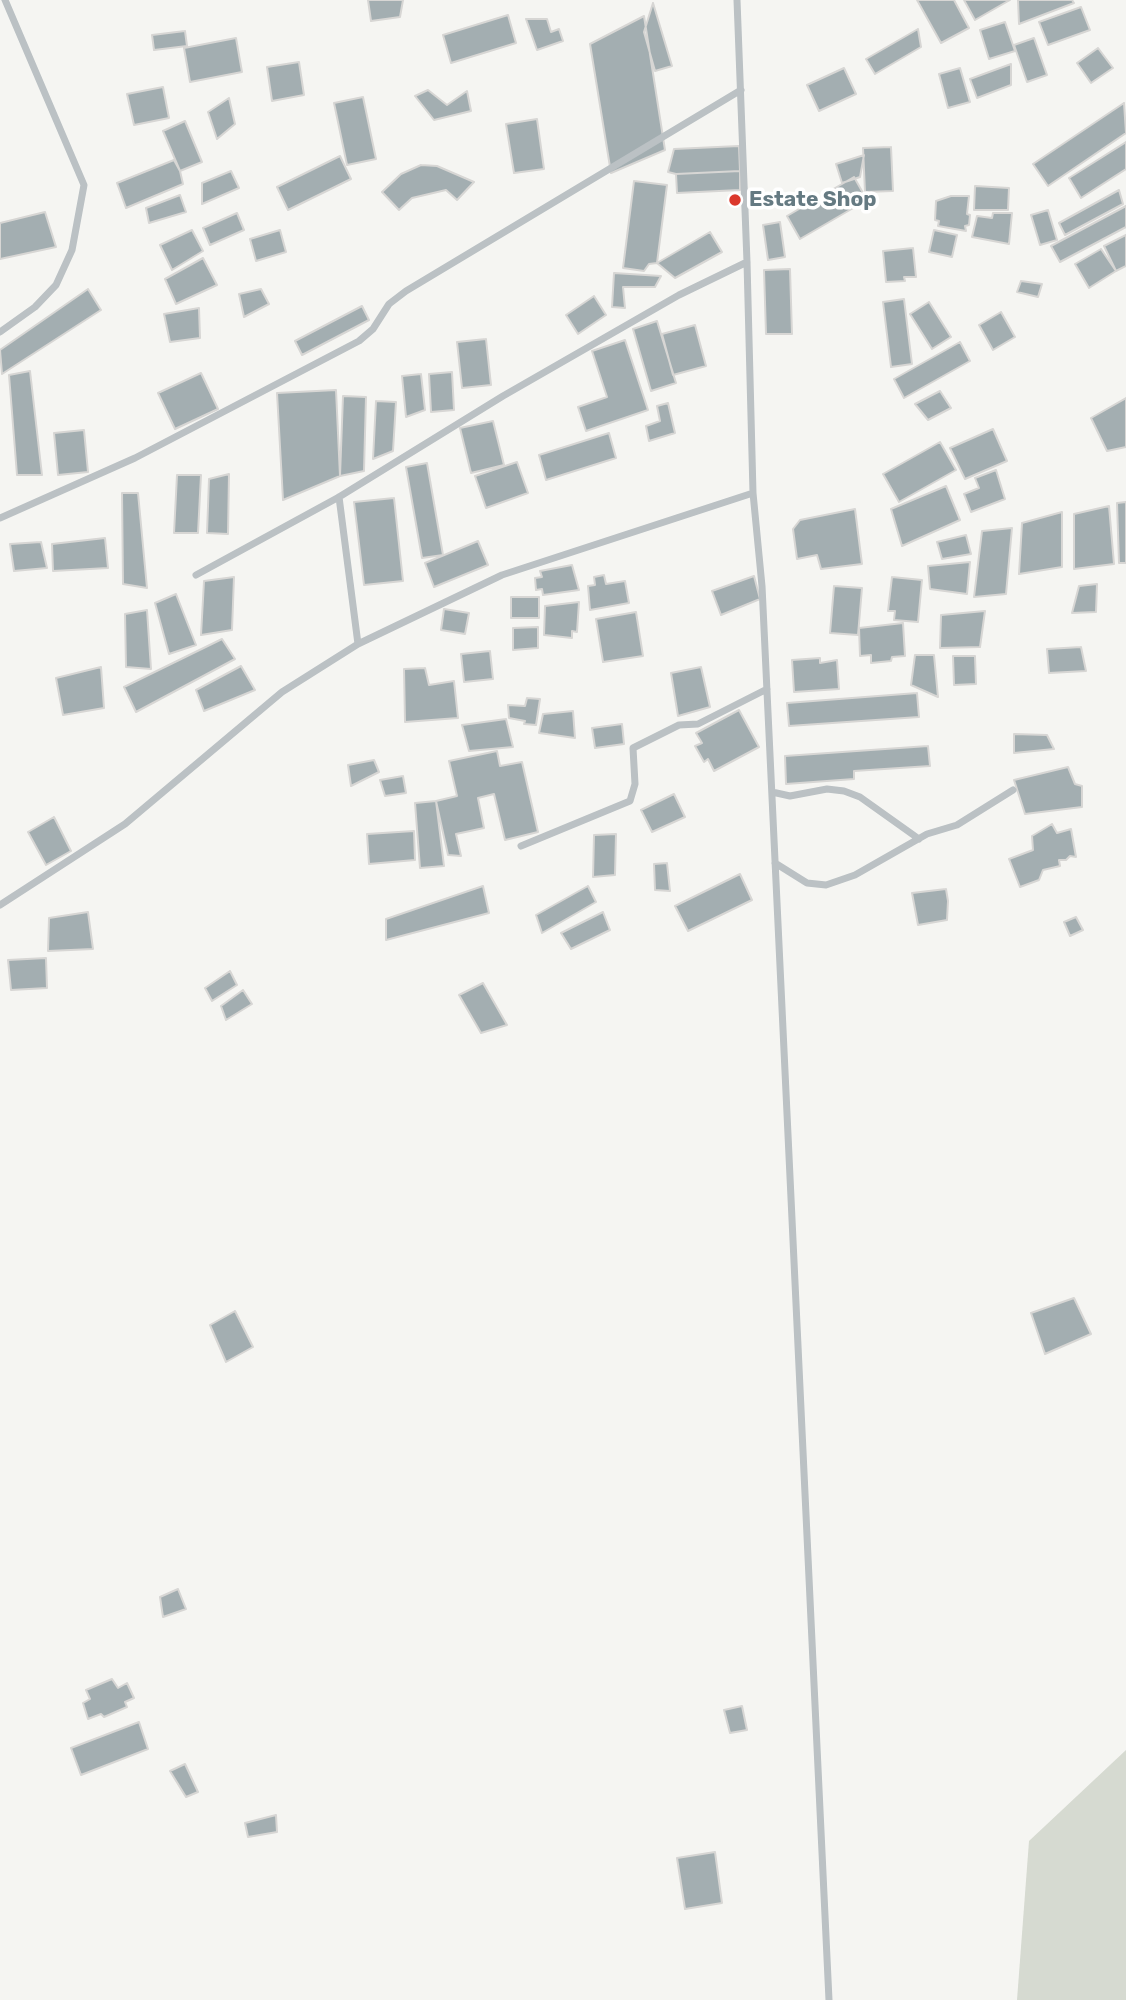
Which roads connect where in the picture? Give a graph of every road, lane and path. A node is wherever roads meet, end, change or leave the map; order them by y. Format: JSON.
{"nodes":[{"id":1,"x":5,"y":0,"type":"edge"},
{"id":2,"x":737,"y":0,"type":"edge"},
{"id":3,"x":741,"y":90,"type":"junction"},
{"id":4,"x":747,"y":262,"type":"junction"},
{"id":5,"x":0,"y":332,"type":"edge"},
{"id":6,"x":752,"y":493,"type":"junction"},
{"id":7,"x":339,"y":497,"type":"junction"},
{"id":8,"x":0,"y":518,"type":"edge"},
{"id":9,"x":197,"y":575,"type":"dead end"},
{"id":10,"x":358,"y":644,"type":"junction"},
{"id":11,"x":767,"y":689,"type":"junction"},
{"id":12,"x":1013,"y":790,"type":"dead end"},
{"id":13,"x":772,"y":792,"type":"junction"},
{"id":14,"x":919,"y":839,"type":"junction"},
{"id":15,"x":521,"y":846,"type":"dead end"},
{"id":16,"x":775,"y":863,"type":"junction"},
{"id":17,"x":0,"y":905,"type":"edge"},
{"id":18,"x":829,"y":2000,"type":"edge"}],
"edges":[{"from":1,"to":5,"type":"street"},
{"from":2,"to":3,"type":"street"},
{"from":3,"to":4,"type":"street"},
{"from":3,"to":8,"type":"street"},
{"from":4,"to":6,"type":"street"},
{"from":4,"to":7,"type":"street"},
{"from":6,"to":10,"type":"street"},
{"from":6,"to":11,"type":"street"},
{"from":7,"to":9,"type":"street"},
{"from":7,"to":10,"type":"street"},
{"from":10,"to":17,"type":"street"},
{"from":11,"to":13,"type":"street"},
{"from":11,"to":15,"type":"street"},
{"from":12,"to":14,"type":"street"},
{"from":13,"to":14,"type":"street"},
{"from":13,"to":16,"type":"street"},
{"from":14,"to":16,"type":"street"},
{"from":16,"to":18,"type":"street"}]}
